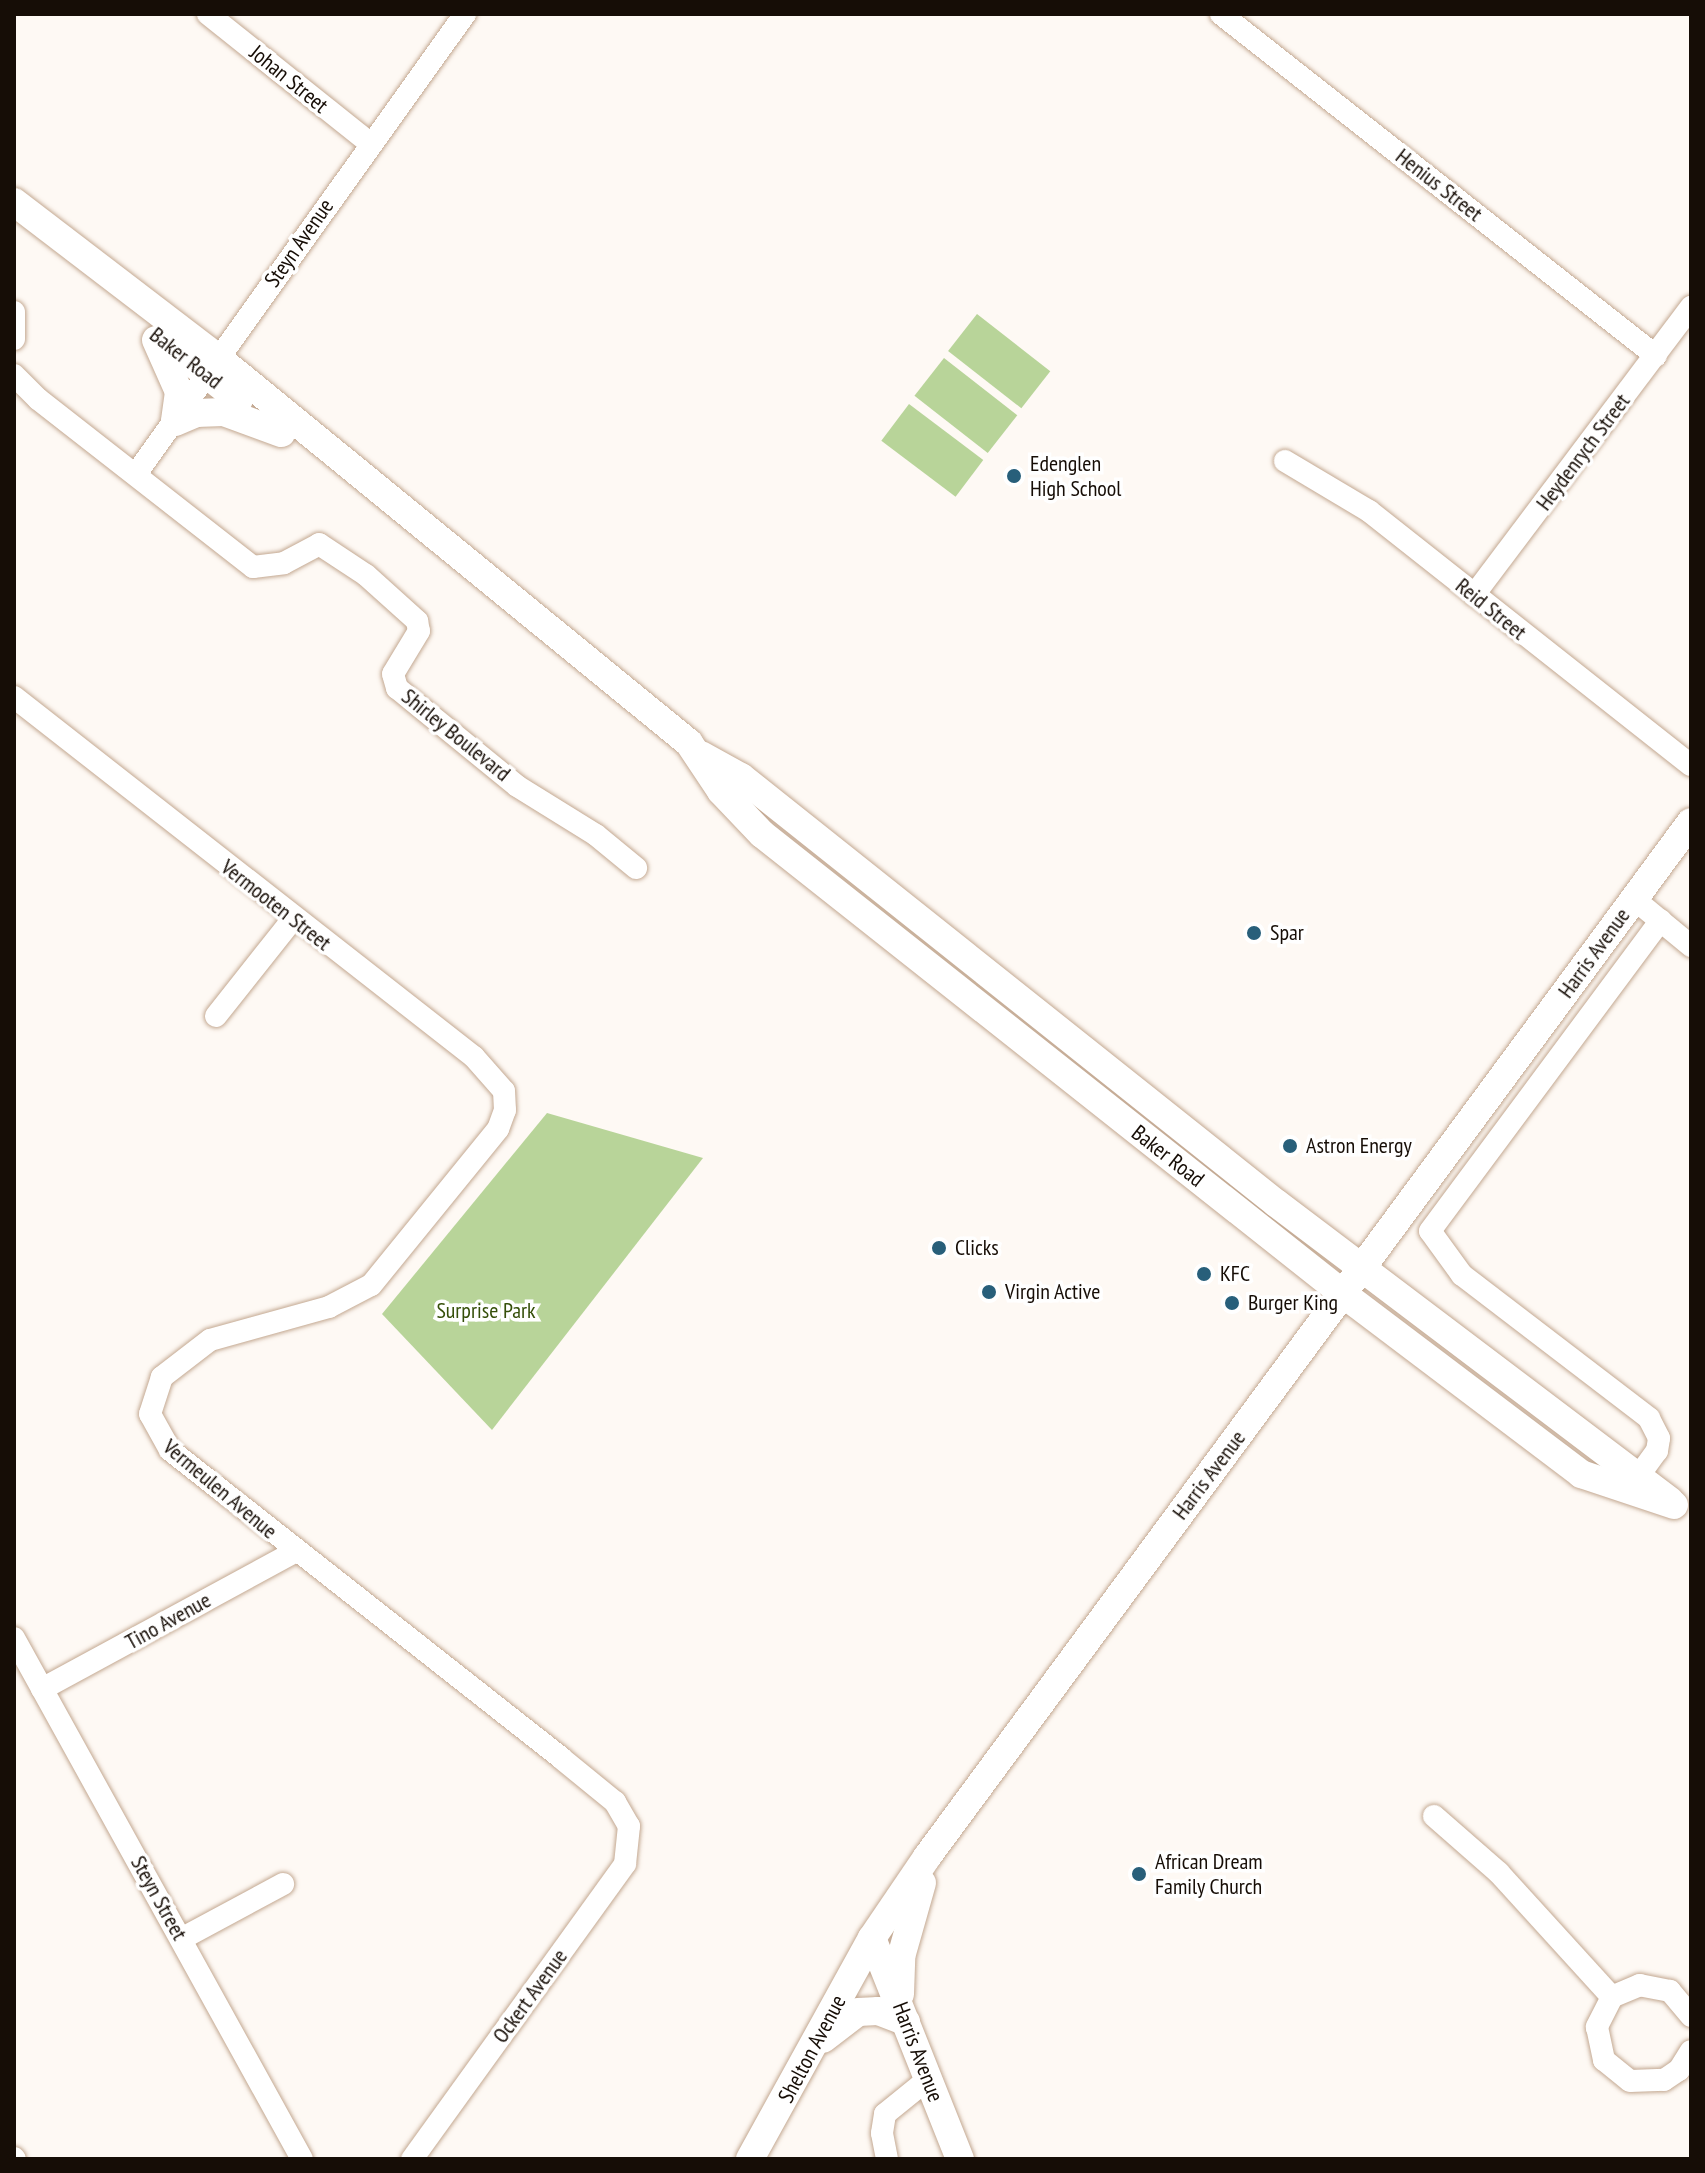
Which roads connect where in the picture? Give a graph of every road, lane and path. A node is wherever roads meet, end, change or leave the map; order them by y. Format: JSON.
{"nodes":[{"id":1,"x":208,"y":14,"type":"edge"},
{"id":2,"x":465,"y":14,"type":"edge"},
{"id":3,"x":1221,"y":14,"type":"edge"},
{"id":4,"x":371,"y":144,"type":"junction"},
{"id":5,"x":14,"y":205,"type":"edge"},
{"id":6,"x":1691,"y":307,"type":"edge"},
{"id":7,"x":14,"y":312,"type":"edge"},
{"id":8,"x":151,"y":330,"type":"junction"},
{"id":9,"x":14,"y":339,"type":"edge"},
{"id":10,"x":1656,"y":356,"type":"junction"},
{"id":11,"x":213,"y":367,"type":"junction"},
{"id":12,"x":14,"y":375,"type":"edge"},
{"id":13,"x":175,"y":422,"type":"junction"},
{"id":14,"x":281,"y":433,"type":"junction"},
{"id":15,"x":1285,"y":461,"type":"dead end"},
{"id":16,"x":136,"y":474,"type":"junction"},
{"id":17,"x":372,"y":487,"type":"junction"},
{"id":18,"x":1474,"y":595,"type":"junction"},
{"id":19,"x":14,"y":697,"type":"edge"},
{"id":20,"x":701,"y":755,"type":"junction"},
{"id":21,"x":1691,"y":765,"type":"edge"},
{"id":22,"x":1691,"y":822,"type":"edge"},
{"id":23,"x":636,"y":868,"type":"dead end"},
{"id":24,"x":1634,"y":899,"type":"junction"},
{"id":25,"x":293,"y":919,"type":"junction"},
{"id":26,"x":1661,"y":920,"type":"junction"},
{"id":27,"x":1691,"y":946,"type":"edge"},
{"id":28,"x":216,"y":1016,"type":"dead end"},
{"id":29,"x":498,"y":1129,"type":"joint"},
{"id":30,"x":1363,"y":1269,"type":"junction"},
{"id":31,"x":1346,"y":1296,"type":"junction"},
{"id":32,"x":1640,"y":1474,"type":"junction"},
{"id":33,"x":1683,"y":1510,"type":"edge"},
{"id":34,"x":294,"y":1552,"type":"junction"},
{"id":35,"x":14,"y":1638,"type":"edge"},
{"id":36,"x":42,"y":1689,"type":"junction"},
{"id":37,"x":1434,"y":1816,"type":"dead end"},
{"id":38,"x":629,"y":1826,"type":"joint"},
{"id":39,"x":927,"y":1857,"type":"junction"},
{"id":40,"x":283,"y":1884,"type":"dead end"},
{"id":41,"x":872,"y":1938,"type":"junction"},
{"id":42,"x":181,"y":1939,"type":"junction"},
{"id":43,"x":1612,"y":1997,"type":"junction"},
{"id":44,"x":1691,"y":2016,"type":"edge"},
{"id":45,"x":906,"y":2020,"type":"junction"},
{"id":46,"x":814,"y":2048,"type":"junction"},
{"id":47,"x":1691,"y":2051,"type":"edge"},
{"id":48,"x":1685,"y":2077,"type":"edge"},
{"id":49,"x":927,"y":2080,"type":"junction"},
{"id":50,"x":302,"y":2159,"type":"edge"},
{"id":51,"x":412,"y":2159,"type":"edge"},
{"id":52,"x":750,"y":2159,"type":"edge"},
{"id":53,"x":887,"y":2159,"type":"edge"},
{"id":54,"x":960,"y":2159,"type":"edge"}],
"edges":[{"from":1,"to":4,"type":"street","name":"Johan Street"},
{"from":2,"to":4,"type":"street","name":"Steyn Avenue"},
{"from":3,"to":10,"type":"street","name":"Henius Street"},
{"from":4,"to":11,"type":"street","name":"Steyn Avenue"},
{"from":5,"to":8,"type":"main road","name":"Baker Road"},
{"from":5,"to":11,"type":"main road","name":"Baker Road"},
{"from":6,"to":10,"type":"street","name":"Heydenrych Street"},
{"from":7,"to":9,"type":"street"},
{"from":8,"to":11,"type":"main road","name":"Baker Road"},
{"from":8,"to":13,"type":"main road"},
{"from":10,"to":18,"type":"street","name":"Heydenrych Street"},
{"from":11,"to":13,"type":"street","name":"Steyn Avenue"},
{"from":11,"to":14,"type":"main road","name":"Baker Road"},
{"from":11,"to":17,"type":"main road","name":"Baker Road"},
{"from":12,"to":16,"type":"street","name":"Shirley Boulevard"},
{"from":13,"to":14,"type":"main road"},
{"from":13,"to":16,"type":"street","name":"Steyn Avenue"},
{"from":14,"to":17,"type":"main road","name":"Baker Road"},
{"from":15,"to":18,"type":"street","name":"Reid Street"},
{"from":16,"to":23,"type":"street","name":"Shirley Boulevard"},
{"from":17,"to":20,"type":"main road","name":"Baker Road"},
{"from":18,"to":21,"type":"street","name":"Reid Street"},
{"from":19,"to":25,"type":"street","name":"Vermooten Street"},
{"from":20,"to":30,"type":"main road","name":"Baker Road"},
{"from":20,"to":31,"type":"main road","name":"Baker Road"},
{"from":22,"to":24,"type":"main road","name":"Harris Avenue"},
{"from":24,"to":26,"type":"street"},
{"from":24,"to":30,"type":"main road","name":"Harris Avenue"},
{"from":25,"to":28,"type":"street"},
{"from":25,"to":29,"type":"street","name":"Vermooten Street"},
{"from":26,"to":27,"type":"street"},
{"from":26,"to":32,"type":"street"},
{"from":29,"to":34,"type":"street","name":"Vermeulen Avenue"},
{"from":30,"to":31,"type":"main road","name":"Harris Avenue"},
{"from":30,"to":32,"type":"main road","name":"Baker Road"},
{"from":31,"to":33,"type":"main road","name":"Baker Road"},
{"from":31,"to":39,"type":"main road","name":"Harris Avenue"},
{"from":32,"to":33,"type":"main road","name":"Baker Road"},
{"from":34,"to":36,"type":"street","name":"Tino Avenue"},
{"from":34,"to":38,"type":"street","name":"Vermeulen Avenue"},
{"from":35,"to":36,"type":"street","name":"Steyn Street"},
{"from":36,"to":42,"type":"street","name":"Steyn Street"},
{"from":37,"to":43,"type":"street"},
{"from":38,"to":51,"type":"street","name":"Ockert Avenue"},
{"from":39,"to":41,"type":"main road","name":"Harris Avenue"},
{"from":39,"to":45,"type":"main road"},
{"from":40,"to":42,"type":"street"},
{"from":41,"to":45,"type":"main road","name":"Harris Avenue"},
{"from":41,"to":46,"type":"main road","name":"Shelton Avenue"},
{"from":42,"to":50,"type":"street","name":"Steyn Street"},
{"from":43,"to":44,"type":"street"},
{"from":43,"to":48,"type":"street"},
{"from":45,"to":46,"type":"main road"},
{"from":45,"to":49,"type":"main road","name":"Harris Avenue"},
{"from":46,"to":52,"type":"main road","name":"Shelton Avenue"},
{"from":47,"to":48,"type":"street"},
{"from":49,"to":53,"type":"street"},
{"from":49,"to":54,"type":"main road","name":"Harris Avenue"}]}
